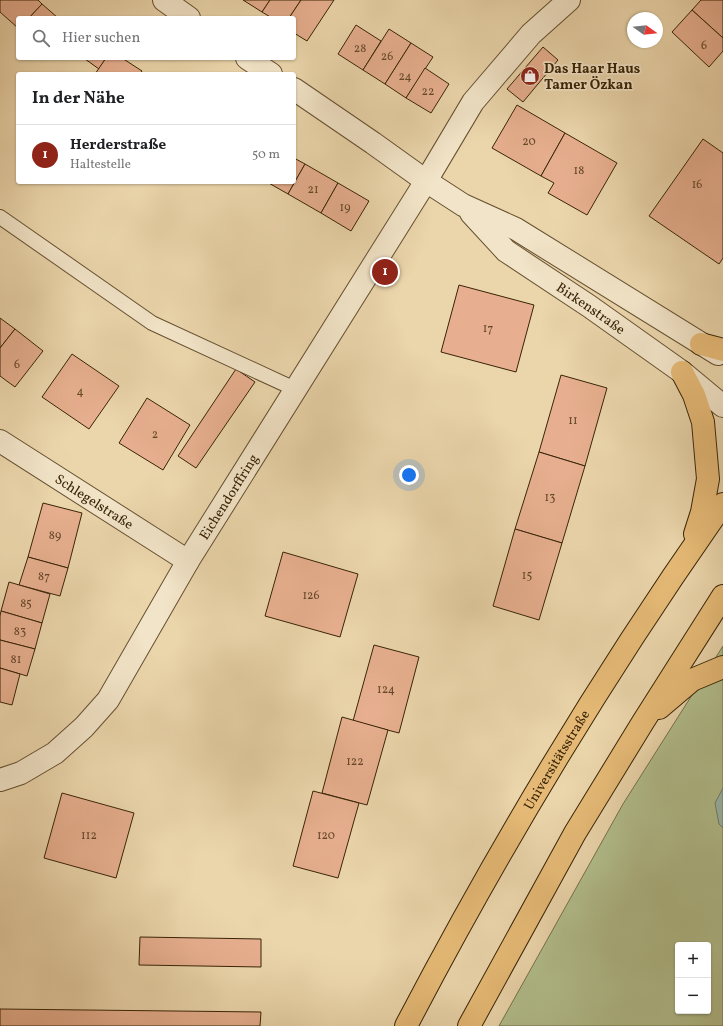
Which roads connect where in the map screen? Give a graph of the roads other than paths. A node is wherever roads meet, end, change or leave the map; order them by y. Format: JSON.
{"nodes":[{"id":1,"x":164,"y":0,"type":"edge"},
{"id":2,"x":568,"y":0,"type":"edge"},
{"id":3,"x":186,"y":16,"type":"edge"},
{"id":4,"x":250,"y":60,"type":"edge"},
{"id":5,"x":268,"y":72,"type":"edge"},
{"id":6,"x":296,"y":90,"type":"edge"},
{"id":7,"x":426,"y":181,"type":"junction"},
{"id":8,"x":463,"y":205,"type":"junction"},
{"id":9,"x":0,"y":217,"type":"edge"},
{"id":10,"x":702,"y":344,"type":"junction"},
{"id":11,"x":723,"y":350,"type":"edge"},
{"id":12,"x":723,"y":357,"type":"edge"},
{"id":13,"x":682,"y":372,"type":"junction"},
{"id":14,"x":295,"y":389,"type":"junction"},
{"id":15,"x":723,"y":406,"type":"edge"},
{"id":16,"x":0,"y":441,"type":"edge"},
{"id":17,"x":723,"y":504,"type":"edge"},
{"id":18,"x":690,"y":551,"type":"junction"},
{"id":19,"x":188,"y":561,"type":"junction"},
{"id":20,"x":723,"y":596,"type":"edge"},
{"id":21,"x":723,"y":667,"type":"edge"},
{"id":22,"x":643,"y":722,"type":"junction"},
{"id":23,"x":0,"y":780,"type":"edge"},
{"id":24,"x":406,"y":1026,"type":"edge"},
{"id":25,"x":469,"y":1026,"type":"edge"}],
"edges":[{"from":1,"to":3,"type":"street"},
{"from":2,"to":7,"type":"street","name":"Eichendorffring"},
{"from":4,"to":5,"type":"street"},
{"from":6,"to":7,"type":"street","name":"Birkenstraße"},
{"from":7,"to":8,"type":"street","name":"Birkenstraße"},
{"from":7,"to":14,"type":"street","name":"Eichendorffring"},
{"from":8,"to":10,"type":"street","name":"Birkenstraße"},
{"from":8,"to":13,"type":"street","name":"Birkenstraße"},
{"from":9,"to":14,"type":"lane"},
{"from":10,"to":11,"type":"main road"},
{"from":10,"to":12,"type":"street","name":"Birkenstraße"},
{"from":13,"to":15,"type":"street","name":"Birkenstraße"},
{"from":13,"to":18,"type":"main road"},
{"from":14,"to":19,"type":"street","name":"Eichendorffring"},
{"from":16,"to":19,"type":"street","name":"Schlegelstraße"},
{"from":17,"to":18,"type":"main road","name":"Universitätsstraße"},
{"from":18,"to":24,"type":"main road","name":"Universitätsstraße"},
{"from":19,"to":23,"type":"street","name":"Eichendorffring"},
{"from":20,"to":22,"type":"main road"},
{"from":21,"to":22,"type":"main road"},
{"from":22,"to":25,"type":"main road"}]}
